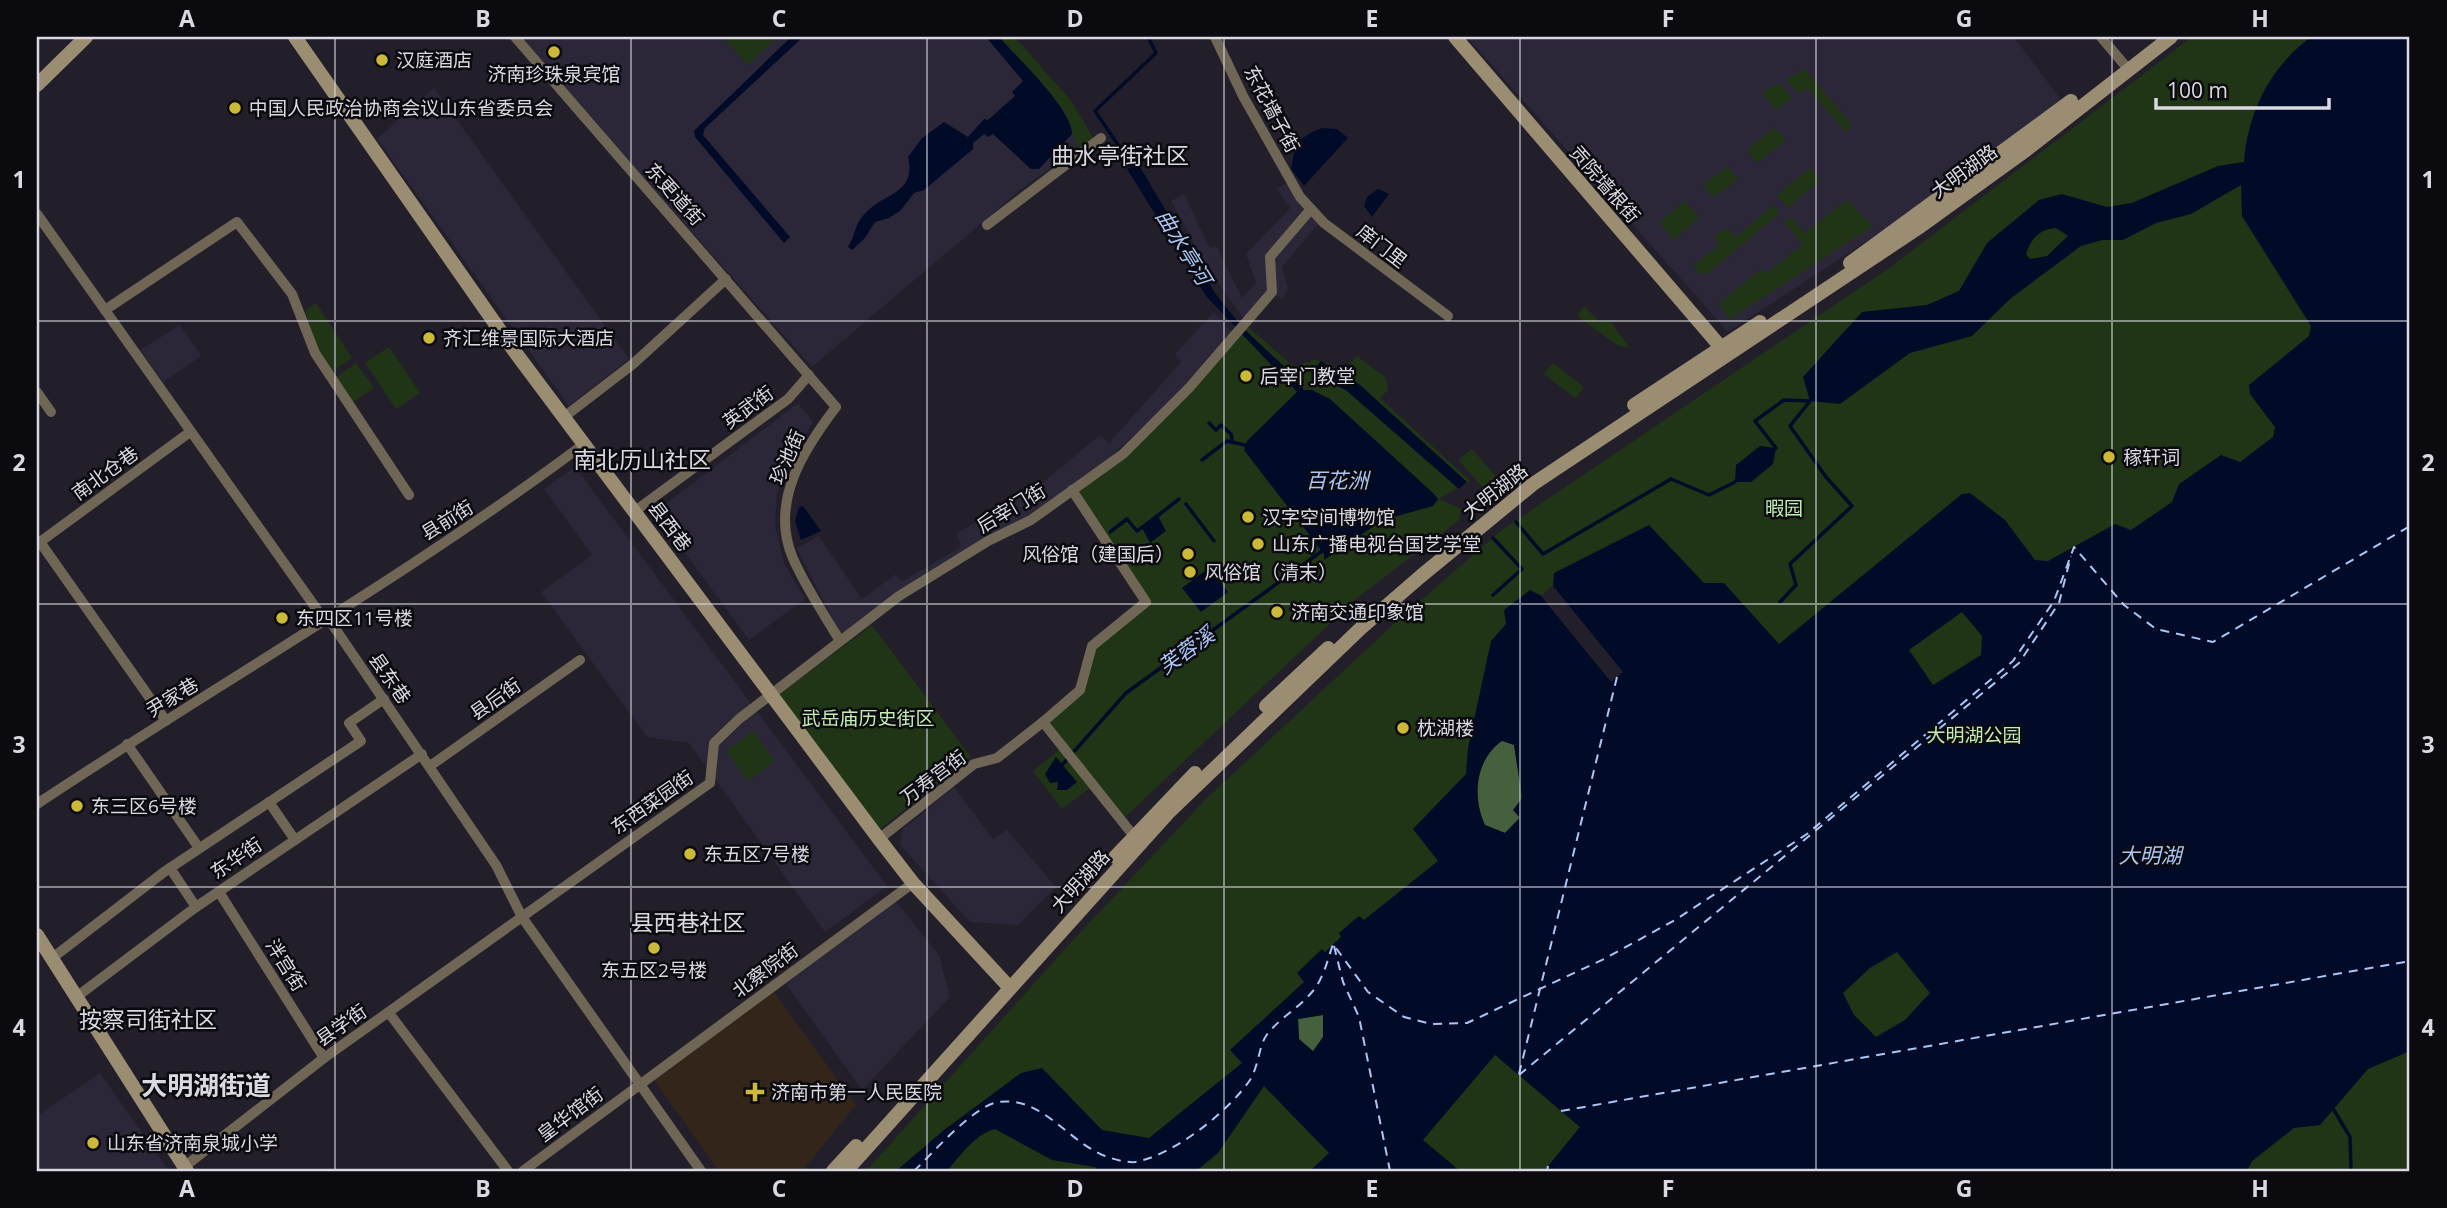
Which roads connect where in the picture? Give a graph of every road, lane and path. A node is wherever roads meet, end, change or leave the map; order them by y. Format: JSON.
{"nodes":[{"id":1,"x":86,"y":37,"type":"edge"},
{"id":2,"x":295,"y":37,"type":"edge"},
{"id":3,"x":515,"y":37,"type":"edge"},
{"id":4,"x":1215,"y":37,"type":"edge"},
{"id":5,"x":1455,"y":37,"type":"edge"},
{"id":6,"x":2101,"y":37,"type":"edge"},
{"id":7,"x":2156,"y":37,"type":"edge"},
{"id":8,"x":2171,"y":37,"type":"edge"},
{"id":9,"x":2125,"y":66,"type":"junction"},
{"id":10,"x":37,"y":85,"type":"edge"},
{"id":11,"x":1101,"y":138,"type":"dead end"},
{"id":12,"x":1300,"y":197,"type":"joint"},
{"id":13,"x":1311,"y":209,"type":"junction"},
{"id":14,"x":37,"y":214,"type":"edge"},
{"id":15,"x":987,"y":225,"type":"dead end"},
{"id":16,"x":726,"y":279,"type":"junction"},
{"id":17,"x":105,"y":310,"type":"junction"},
{"id":18,"x":1448,"y":316,"type":"dead end"},
{"id":19,"x":1724,"y":350,"type":"junction"},
{"id":20,"x":809,"y":375,"type":"junction"},
{"id":21,"x":37,"y":392,"type":"edge"},
{"id":22,"x":51,"y":412,"type":"dead end"},
{"id":23,"x":564,"y":417,"type":"junction"},
{"id":24,"x":190,"y":432,"type":"junction"},
{"id":25,"x":584,"y":444,"type":"junction"},
{"id":26,"x":1072,"y":490,"type":"junction"},
{"id":27,"x":409,"y":495,"type":"dead end"},
{"id":28,"x":635,"y":511,"type":"junction"},
{"id":29,"x":325,"y":618,"type":"junction"},
{"id":30,"x":840,"y":642,"type":"junction"},
{"id":31,"x":580,"y":660,"type":"dead end"},
{"id":32,"x":772,"y":696,"type":"junction"},
{"id":33,"x":384,"y":699,"type":"junction"},
{"id":34,"x":166,"y":721,"type":"junction"},
{"id":35,"x":1044,"y":722,"type":"junction"},
{"id":36,"x":128,"y":744,"type":"junction"},
{"id":37,"x":422,"y":754,"type":"junction"},
{"id":38,"x":430,"y":766,"type":"junction"},
{"id":39,"x":269,"y":802,"type":"junction"},
{"id":40,"x":37,"y":804,"type":"edge"},
{"id":41,"x":1133,"y":835,"type":"junction"},
{"id":42,"x":879,"y":839,"type":"junction"},
{"id":43,"x":295,"y":840,"type":"junction"},
{"id":44,"x":199,"y":848,"type":"junction"},
{"id":45,"x":170,"y":868,"type":"junction"},
{"id":46,"x":913,"y":883,"type":"junction"},
{"id":47,"x":219,"y":892,"type":"junction"},
{"id":48,"x":196,"y":907,"type":"junction"},
{"id":49,"x":522,"y":917,"type":"junction"},
{"id":50,"x":37,"y":935,"type":"edge"},
{"id":51,"x":51,"y":959,"type":"junction"},
{"id":52,"x":1007,"y":985,"type":"junction"},
{"id":53,"x":75,"y":998,"type":"junction"},
{"id":54,"x":388,"y":1013,"type":"junction"},
{"id":55,"x":324,"y":1058,"type":"junction"},
{"id":56,"x":639,"y":1085,"type":"junction"},
{"id":57,"x":185,"y":1169,"type":"edge"},
{"id":58,"x":508,"y":1171,"type":"edge"},
{"id":59,"x":523,"y":1171,"type":"edge"},
{"id":60,"x":701,"y":1171,"type":"edge"},
{"id":61,"x":833,"y":1171,"type":"edge"},
{"id":62,"x":846,"y":1171,"type":"edge"}],
"edges":[{"from":1,"to":10,"type":"main road"},
{"from":2,"to":23,"type":"main road","name":"县西巷"},
{"from":3,"to":16,"type":"street","name":"东更道街"},
{"from":4,"to":12,"type":"street","name":"东花墙子街"},
{"from":5,"to":19,"type":"main road","name":"贡院墙根街"},
{"from":6,"to":9,"type":"street"},
{"from":7,"to":9,"type":"main road","name":"大明湖路"},
{"from":8,"to":9,"type":"main road","name":"大明湖路"},
{"from":9,"to":19,"type":"main road","name":"大明湖路"},
{"from":11,"to":15,"type":"street"},
{"from":12,"to":13,"type":"street","name":"庠门里"},
{"from":13,"to":18,"type":"street","name":"庠门里"},
{"from":13,"to":26,"type":"street","name":"后宰门街"},
{"from":14,"to":17,"type":"street","name":"县东巷"},
{"from":16,"to":20,"type":"street","name":"东更道街"},
{"from":16,"to":23,"type":"street"},
{"from":17,"to":24,"type":"street","name":"县东巷"},
{"from":17,"to":27,"type":"street"},
{"from":19,"to":41,"type":"main road","name":"大明湖路"},
{"from":19,"to":52,"type":"main road","name":"大明湖路"},
{"from":20,"to":28,"type":"street","name":"英武街"},
{"from":20,"to":30,"type":"street","name":"珍池街"},
{"from":21,"to":22,"type":"street"},
{"from":23,"to":25,"type":"main road","name":"县西巷"},
{"from":24,"to":29,"type":"street","name":"县东巷"},
{"from":24,"to":34,"type":"street","name":"南北仓巷"},
{"from":25,"to":28,"type":"main road","name":"县西巷"},
{"from":25,"to":29,"type":"street","name":"县前街"},
{"from":26,"to":30,"type":"street","name":"后宰门街"},
{"from":26,"to":35,"type":"street","name":"万寿宫街"},
{"from":28,"to":32,"type":"main road","name":"县西巷"},
{"from":29,"to":33,"type":"street","name":"县东巷"},
{"from":29,"to":34,"type":"street","name":"尹家巷"},
{"from":30,"to":32,"type":"street","name":"后宰门街"},
{"from":31,"to":38,"type":"street","name":"县后街"},
{"from":32,"to":42,"type":"main road","name":"县西巷"},
{"from":32,"to":49,"type":"street","name":"东西菜园街"},
{"from":33,"to":37,"type":"street","name":"县东巷"},
{"from":33,"to":39,"type":"street"},
{"from":34,"to":36,"type":"street","name":"尹家巷"},
{"from":35,"to":41,"type":"street"},
{"from":35,"to":42,"type":"street","name":"万寿宫街"},
{"from":36,"to":40,"type":"street","name":"尹家巷"},
{"from":36,"to":44,"type":"street"},
{"from":37,"to":38,"type":"street","name":"县东巷"},
{"from":37,"to":43,"type":"street","name":"东华街"},
{"from":38,"to":49,"type":"street","name":"县东巷"},
{"from":39,"to":43,"type":"street"},
{"from":39,"to":44,"type":"street"},
{"from":41,"to":52,"type":"main road","name":"大明湖路"},
{"from":42,"to":46,"type":"main road","name":"县西巷"},
{"from":43,"to":47,"type":"street","name":"东华街"},
{"from":44,"to":45,"type":"street"},
{"from":45,"to":48,"type":"street"},
{"from":45,"to":51,"type":"street"},
{"from":46,"to":52,"type":"main road","name":"县西巷"},
{"from":46,"to":56,"type":"street","name":"北察院街"},
{"from":47,"to":48,"type":"street","name":"东华街"},
{"from":47,"to":55,"type":"street","name":"泮宫街"},
{"from":48,"to":53,"type":"street","name":"东华街"},
{"from":49,"to":54,"type":"street","name":"县学街"},
{"from":49,"to":56,"type":"street","name":"县东巷"},
{"from":50,"to":51,"type":"main road"},
{"from":51,"to":53,"type":"main road"},
{"from":52,"to":61,"type":"main road","name":"大明湖路"},
{"from":52,"to":62,"type":"main road","name":"大明湖路"},
{"from":53,"to":57,"type":"main road"},
{"from":54,"to":55,"type":"street","name":"县学街"},
{"from":54,"to":58,"type":"street"},
{"from":55,"to":57,"type":"street","name":"县学街"},
{"from":56,"to":59,"type":"street","name":"皇华馆街"},
{"from":56,"to":60,"type":"street","name":"县东巷"}]}
